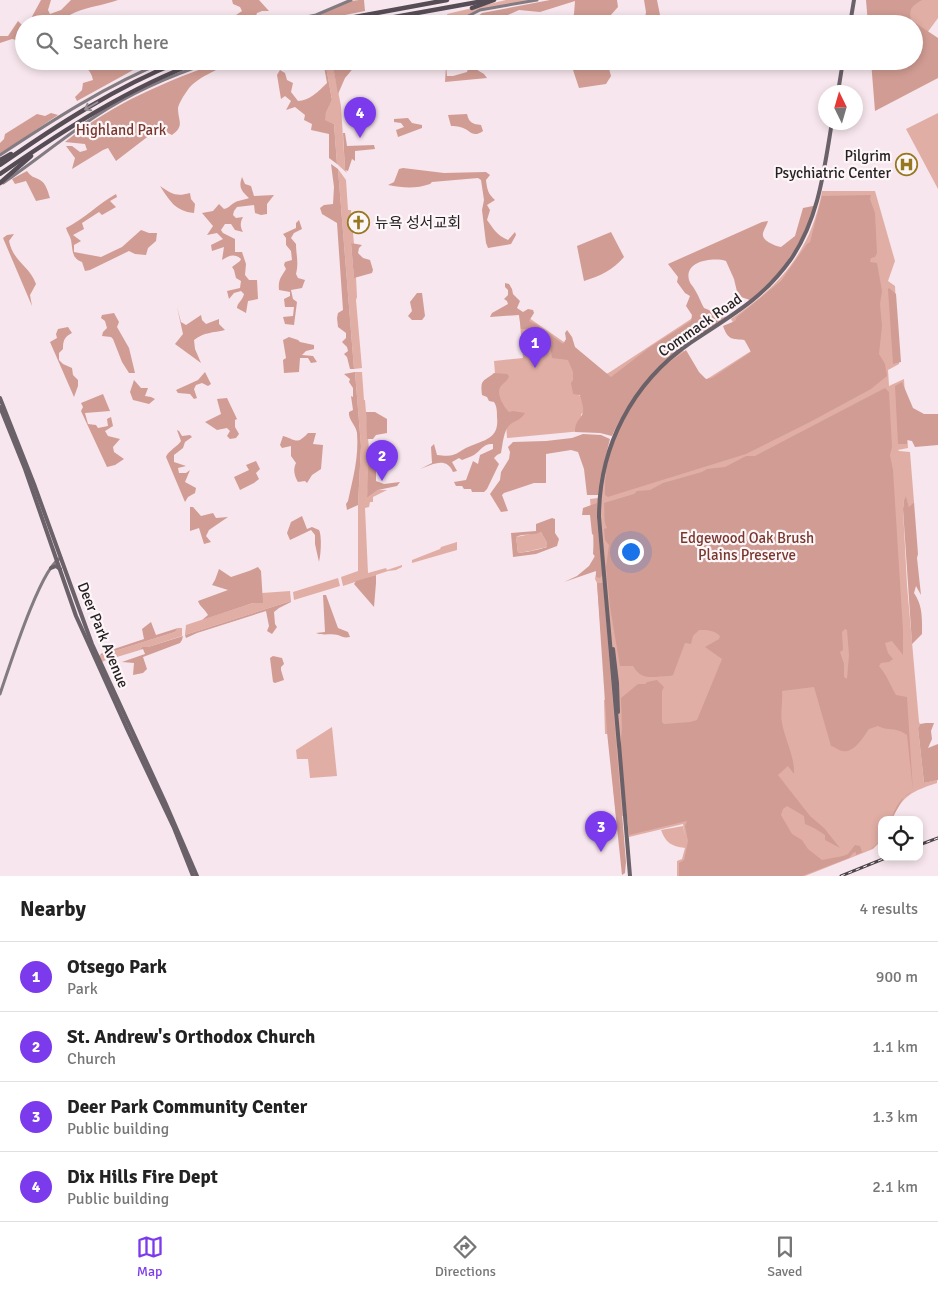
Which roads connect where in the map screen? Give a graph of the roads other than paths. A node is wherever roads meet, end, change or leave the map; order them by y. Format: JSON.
{"nodes":[{"id":1,"x":351,"y":0,"type":"edge"},
{"id":2,"x":441,"y":0,"type":"edge"},
{"id":3,"x":447,"y":0,"type":"edge"},
{"id":4,"x":489,"y":0,"type":"edge"},
{"id":5,"x":494,"y":0,"type":"edge"},
{"id":6,"x":537,"y":0,"type":"edge"},
{"id":7,"x":854,"y":0,"type":"edge"},
{"id":8,"x":434,"y":2,"type":"junction"},
{"id":9,"x":472,"y":8,"type":"dead end"},
{"id":10,"x":316,"y":15,"type":"edge"},
{"id":11,"x":365,"y":15,"type":"edge"},
{"id":12,"x":403,"y":15,"type":"edge"},
{"id":13,"x":473,"y":15,"type":"edge"},
{"id":14,"x":852,"y":15,"type":"edge"},
{"id":15,"x":146,"y":70,"type":"edge"},
{"id":16,"x":161,"y":70,"type":"edge"},
{"id":17,"x":180,"y":70,"type":"edge"},
{"id":18,"x":190,"y":70,"type":"edge"},
{"id":19,"x":842,"y":70,"type":"edge"},
{"id":20,"x":839,"y":85,"type":"edge"},
{"id":21,"x":831,"y":130,"type":"edge"},
{"id":22,"x":62,"y":132,"type":"junction"},
{"id":23,"x":26,"y":147,"type":"junction"},
{"id":24,"x":0,"y":155,"type":"edge"},
{"id":25,"x":0,"y":160,"type":"edge"},
{"id":26,"x":0,"y":165,"type":"edge"},
{"id":27,"x":0,"y":174,"type":"edge"},
{"id":28,"x":0,"y":184,"type":"edge"},
{"id":29,"x":0,"y":398,"type":"edge"},
{"id":30,"x":0,"y":407,"type":"edge"},
{"id":31,"x":59,"y":559,"type":"junction"},
{"id":32,"x":51,"y":568,"type":"junction"},
{"id":33,"x":61,"y":570,"type":"junction"},
{"id":34,"x":0,"y":694,"type":"edge"},
{"id":35,"x":193,"y":876,"type":"edge"},
{"id":36,"x":197,"y":876,"type":"edge"},
{"id":37,"x":628,"y":876,"type":"edge"}],
"edges":[{"from":1,"to":10,"type":"main road"},
{"from":2,"to":8,"type":"highway"},
{"from":3,"to":8,"type":"highway"},
{"from":4,"to":12,"type":"highway"},
{"from":5,"to":9,"type":"highway"},
{"from":6,"to":13,"type":"main road"},
{"from":7,"to":14,"type":"main road"},
{"from":8,"to":11,"type":"highway"},
{"from":15,"to":24,"type":"main road"},
{"from":16,"to":23,"type":"highway","one_way":true},
{"from":17,"to":22,"type":"highway"},
{"from":18,"to":28,"type":"main road"},
{"from":19,"to":20,"type":"main road"},
{"from":21,"to":37,"type":"main road","name":"Commack Road"},
{"from":22,"to":27,"type":"highway"},
{"from":22,"to":28,"type":"highway"},
{"from":23,"to":25,"type":"highway"},
{"from":23,"to":26,"type":"highway"},
{"from":29,"to":31,"type":"main road","name":"Deer Park Avenue"},
{"from":30,"to":31,"type":"main road","name":"Deer Park Avenue"},
{"from":31,"to":32,"type":"main road"},
{"from":31,"to":33,"type":"main road","name":"Deer Park Avenue"},
{"from":31,"to":36,"type":"main road","name":"Deer Park Avenue"},
{"from":32,"to":33,"type":"main road"},
{"from":32,"to":34,"type":"main road"},
{"from":33,"to":35,"type":"main road","name":"Deer Park Avenue"}]}
